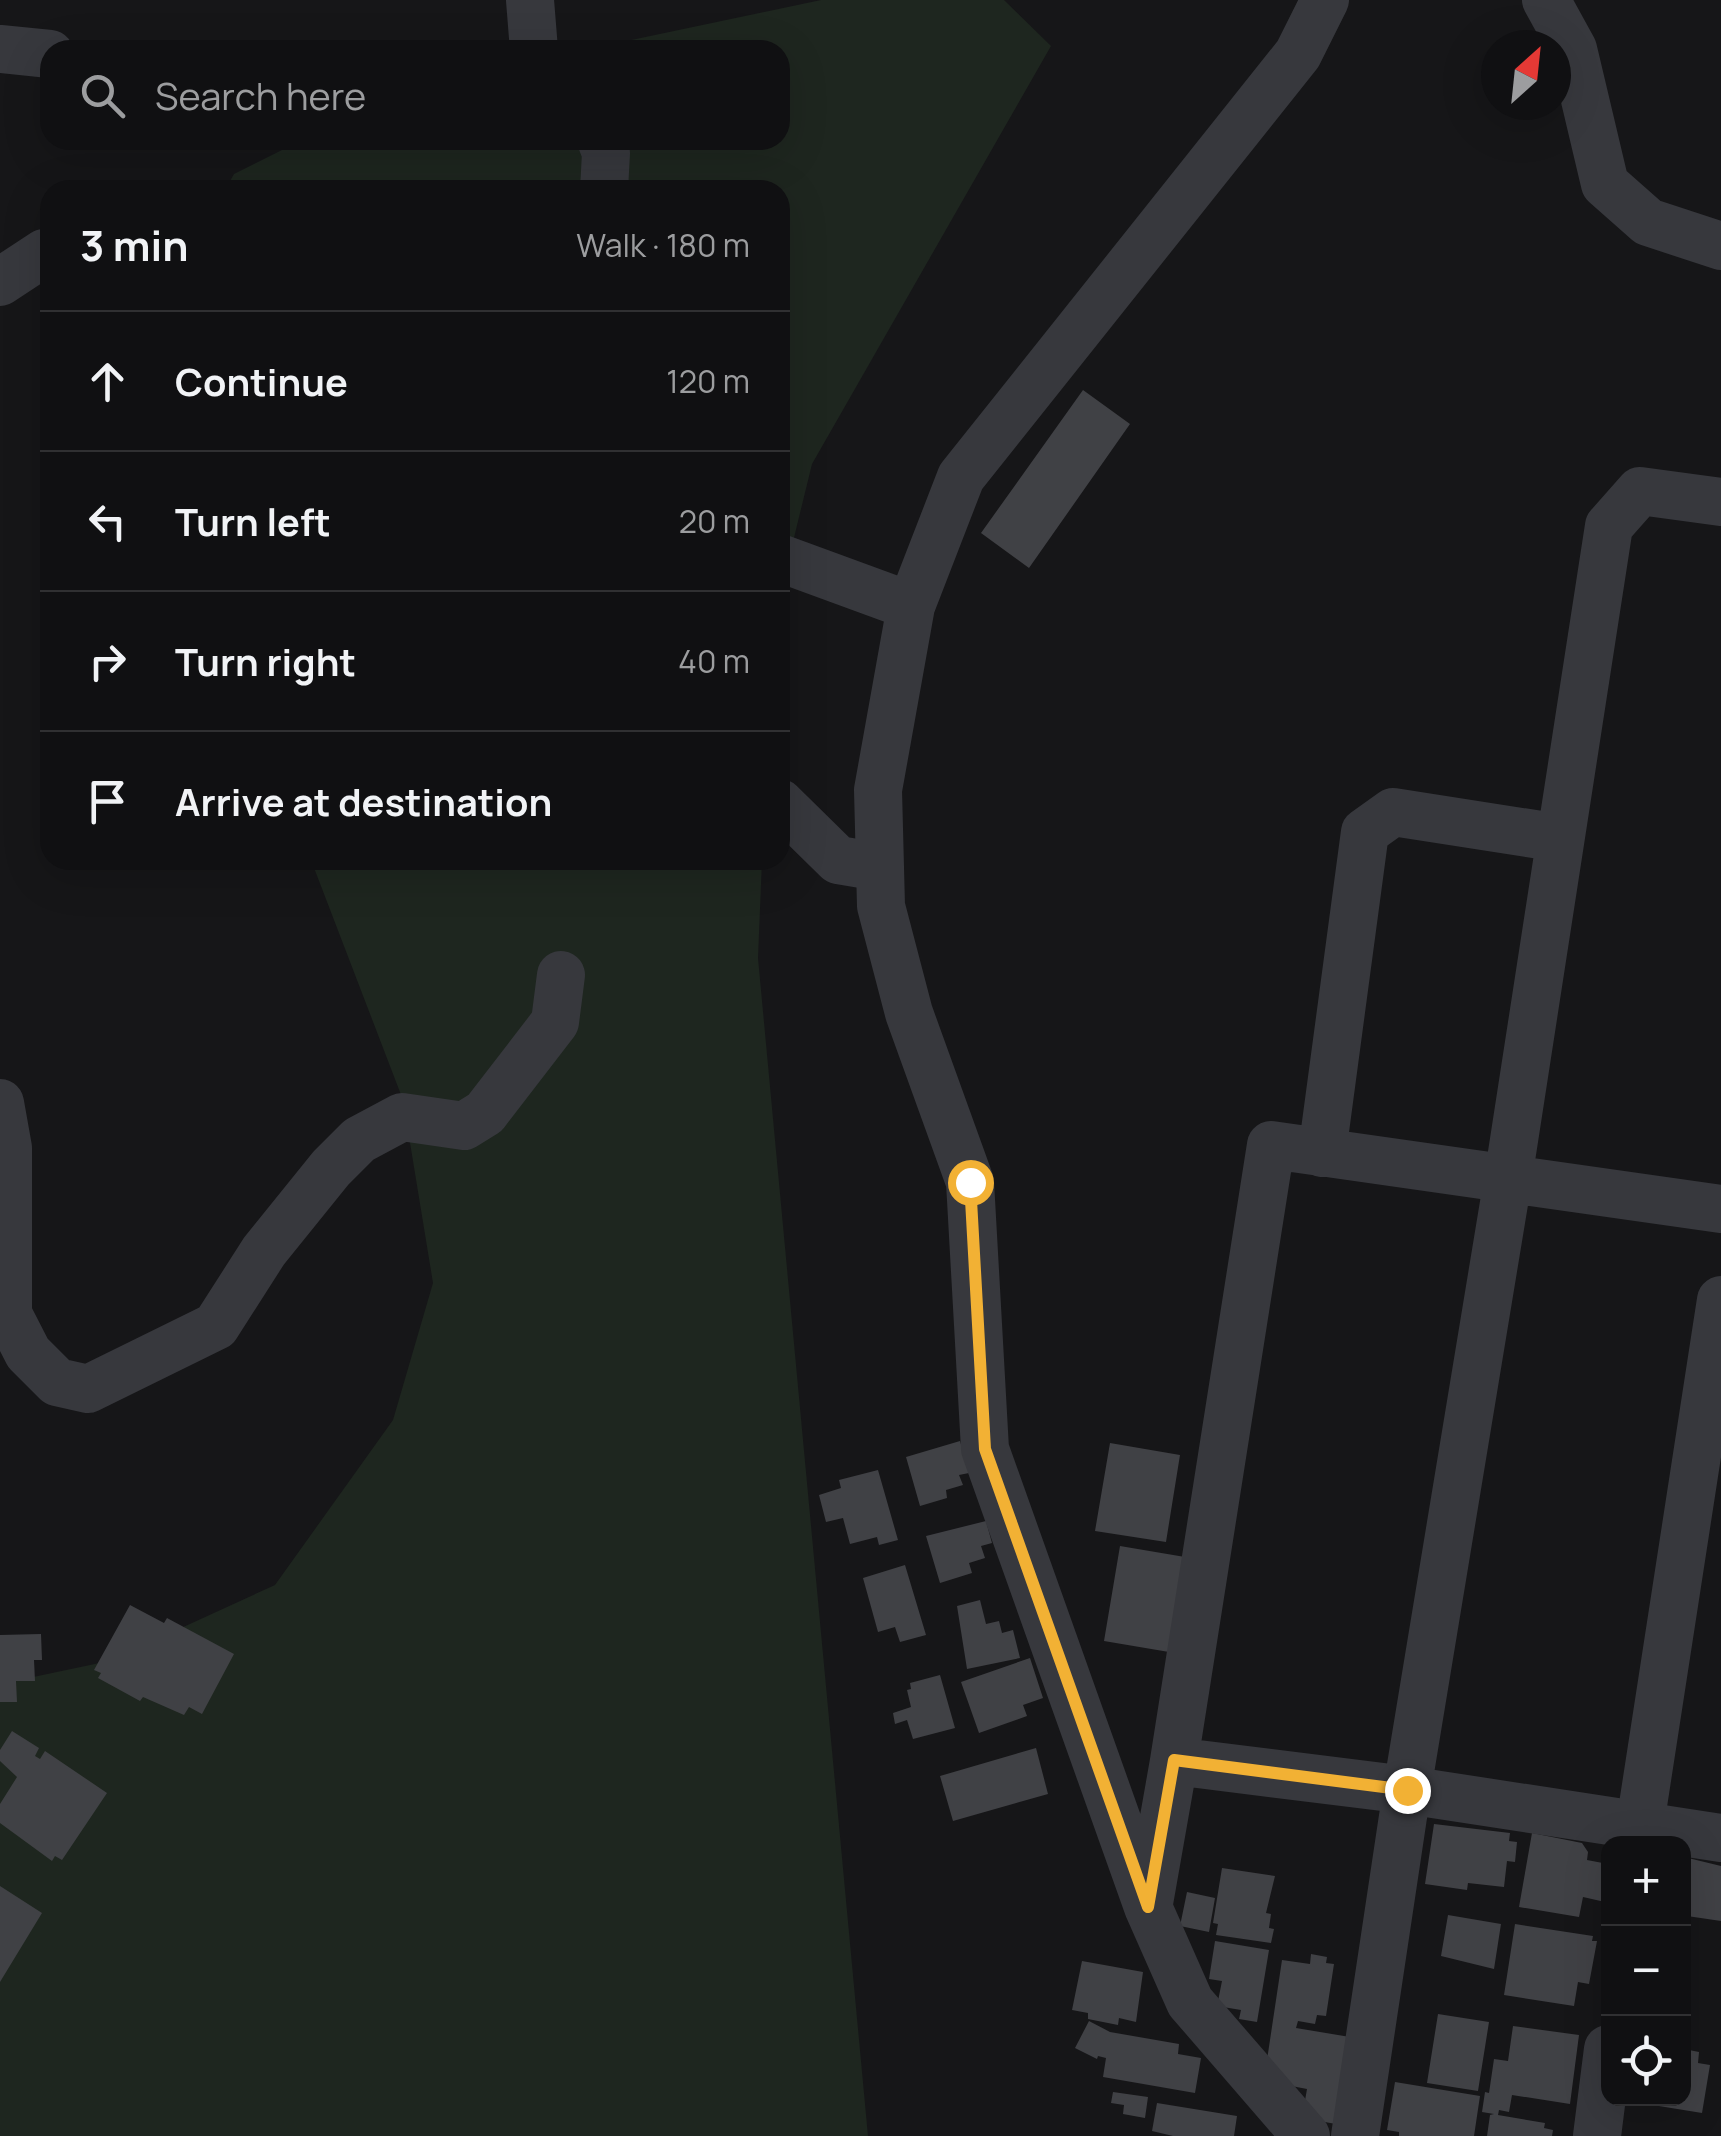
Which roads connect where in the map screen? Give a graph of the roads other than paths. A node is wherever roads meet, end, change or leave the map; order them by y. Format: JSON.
{"nodes":[{"id":1,"x":530,"y":0,"type":"edge"},
{"id":2,"x":1326,"y":0,"type":"edge"},
{"id":3,"x":1546,"y":0,"type":"edge"},
{"id":4,"x":533,"y":40,"type":"edge"},
{"id":5,"x":0,"y":50,"type":"edge"},
{"id":6,"x":40,"y":53,"type":"edge"},
{"id":7,"x":605,"y":150,"type":"edge"},
{"id":8,"x":605,"y":180,"type":"edge"},
{"id":9,"x":1721,"y":246,"type":"edge"},
{"id":10,"x":40,"y":255,"type":"edge"},
{"id":11,"x":0,"y":282,"type":"edge"},
{"id":12,"x":1721,"y":502,"type":"edge"},
{"id":13,"x":790,"y":562,"type":"edge"},
{"id":14,"x":911,"y":606,"type":"junction"},
{"id":15,"x":790,"y":813,"type":"edge"},
{"id":16,"x":1560,"y":838,"type":"junction"},
{"id":17,"x":880,"y":867,"type":"junction"},
{"id":18,"x":561,"y":975,"type":"dead end"},
{"id":19,"x":0,"y":1102,"type":"edge"},
{"id":20,"x":1322,"y":1152,"type":"junction"},
{"id":21,"x":1508,"y":1179,"type":"junction"},
{"id":22,"x":1721,"y":1209,"type":"edge"},
{"id":23,"x":3,"y":1264,"type":"edge"},
{"id":24,"x":1721,"y":1300,"type":"edge"},
{"id":25,"x":1174,"y":1760,"type":"junction"},
{"id":26,"x":1407,"y":1790,"type":"junction"},
{"id":27,"x":1638,"y":1834,"type":"edge"},
{"id":28,"x":1721,"y":1838,"type":"edge"},
{"id":29,"x":1148,"y":1907,"type":"junction"},
{"id":30,"x":1601,"y":2100,"type":"edge"},
{"id":31,"x":1306,"y":2136,"type":"edge"},
{"id":32,"x":1355,"y":2136,"type":"edge"},
{"id":33,"x":1596,"y":2136,"type":"edge"}],
"edges":[{"from":1,"to":4,"type":"street"},
{"from":2,"to":14,"type":"street"},
{"from":3,"to":9,"type":"street"},
{"from":5,"to":6,"type":"street"},
{"from":7,"to":8,"type":"street"},
{"from":10,"to":11,"type":"street"},
{"from":12,"to":16,"type":"street"},
{"from":13,"to":14,"type":"street"},
{"from":14,"to":17,"type":"street"},
{"from":15,"to":17,"type":"street"},
{"from":16,"to":20,"type":"street"},
{"from":16,"to":21,"type":"street"},
{"from":17,"to":29,"type":"street"},
{"from":18,"to":23,"type":"street"},
{"from":19,"to":23,"type":"street"},
{"from":20,"to":21,"type":"street"},
{"from":20,"to":25,"type":"street"},
{"from":21,"to":22,"type":"street"},
{"from":21,"to":26,"type":"street"},
{"from":24,"to":27,"type":"street"},
{"from":25,"to":26,"type":"street"},
{"from":25,"to":29,"type":"street"},
{"from":26,"to":27,"type":"street"},
{"from":26,"to":32,"type":"street"},
{"from":27,"to":28,"type":"street"},
{"from":29,"to":31,"type":"street"},
{"from":30,"to":33,"type":"street"}]}
